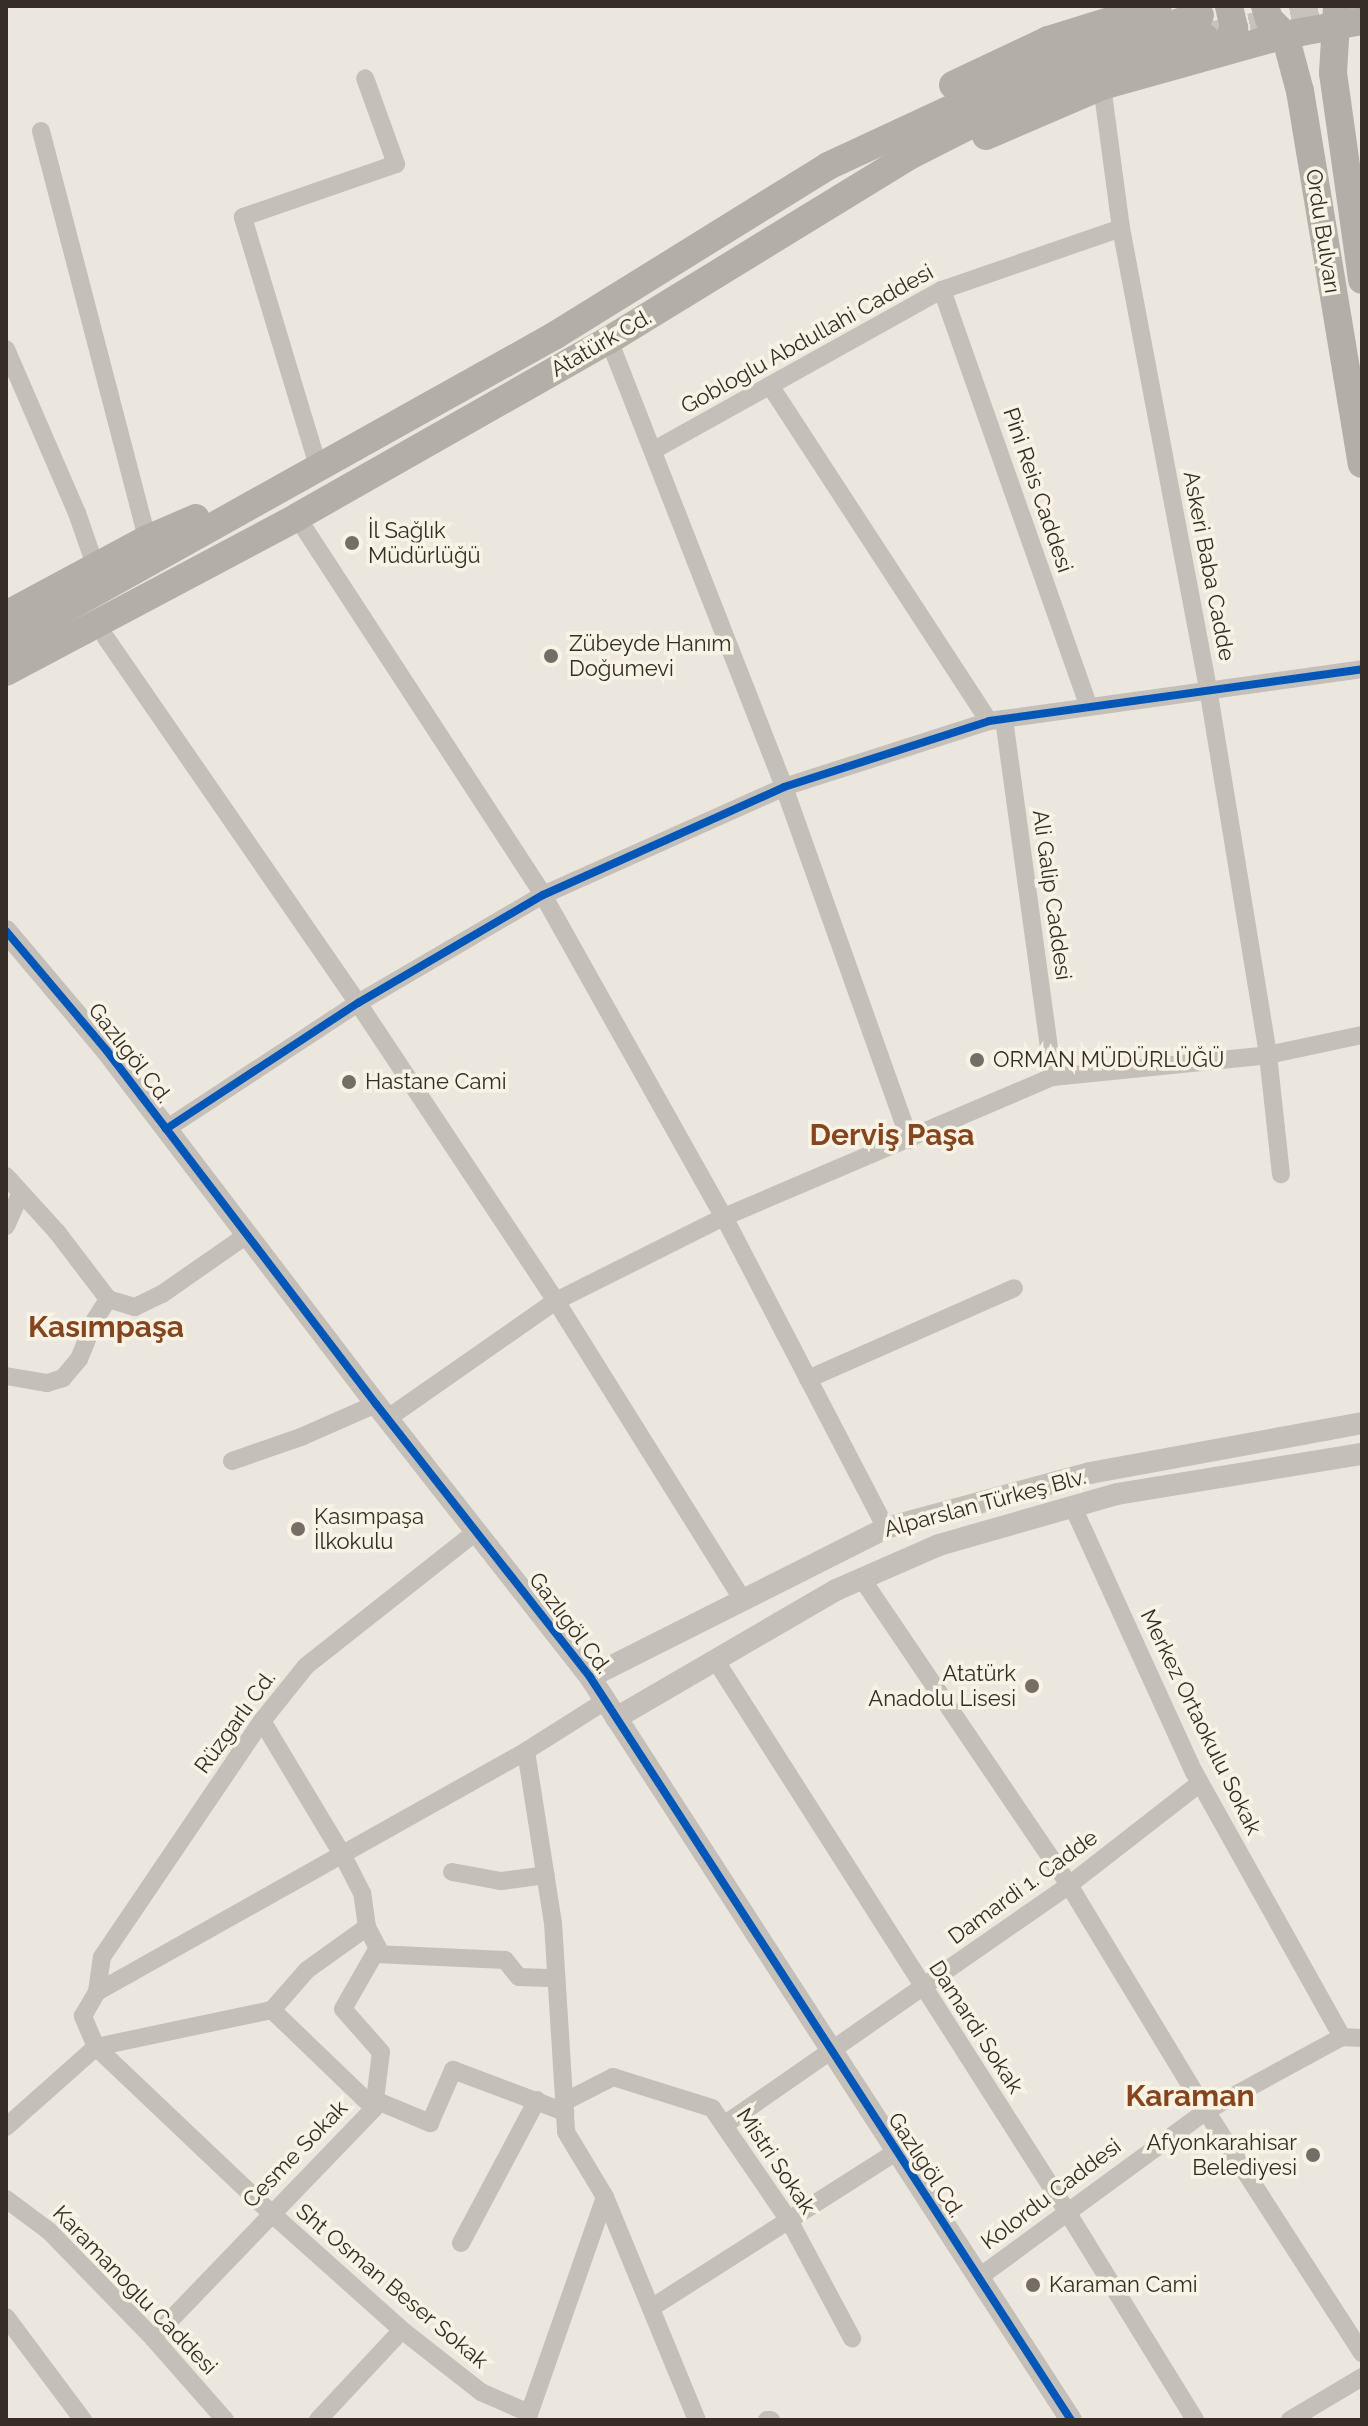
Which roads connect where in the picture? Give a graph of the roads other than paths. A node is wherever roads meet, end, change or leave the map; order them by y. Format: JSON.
{"nodes":[{"id":1,"x":1158,"y":6,"type":"edge"},
{"id":2,"x":1229,"y":6,"type":"edge"},
{"id":3,"x":1265,"y":6,"type":"edge"},
{"id":4,"x":1344,"y":17,"type":"edge"},
{"id":5,"x":1209,"y":35,"type":"junction"},
{"id":6,"x":1285,"y":35,"type":"junction"},
{"id":7,"x":365,"y":78,"type":"dead end"},
{"id":8,"x":1102,"y":86,"type":"junction"},
{"id":9,"x":41,"y":131,"type":"dead end"},
{"id":10,"x":828,"y":166,"type":"junction"},
{"id":11,"x":1353,"y":171,"type":"edge"},
{"id":12,"x":835,"y":202,"type":"junction"},
{"id":13,"x":1121,"y":228,"type":"junction"},
{"id":14,"x":1362,"y":280,"type":"edge"},
{"id":15,"x":942,"y":290,"type":"junction"},
{"id":16,"x":609,"y":340,"type":"junction"},
{"id":17,"x":6,"y":349,"type":"edge"},
{"id":18,"x":771,"y":387,"type":"junction"},
{"id":19,"x":654,"y":450,"type":"junction"},
{"id":20,"x":1362,"y":464,"type":"edge"},
{"id":21,"x":318,"y":466,"type":"junction"},
{"id":22,"x":297,"y":517,"type":"junction"},
{"id":23,"x":147,"y":539,"type":"junction"},
{"id":24,"x":96,"y":568,"type":"junction"},
{"id":25,"x":6,"y":615,"type":"edge"},
{"id":26,"x":106,"y":638,"type":"junction"},
{"id":27,"x":6,"y":642,"type":"edge"},
{"id":28,"x":1362,"y":669,"type":"edge"},
{"id":29,"x":6,"y":672,"type":"edge"},
{"id":30,"x":1208,"y":688,"type":"junction"},
{"id":31,"x":6,"y":692,"type":"edge"},
{"id":32,"x":1088,"y":705,"type":"junction"},
{"id":33,"x":997,"y":720,"type":"junction"},
{"id":34,"x":784,"y":787,"type":"junction"},
{"id":35,"x":543,"y":895,"type":"junction"},
{"id":36,"x":6,"y":931,"type":"edge"},
{"id":37,"x":358,"y":1003,"type":"junction"},
{"id":38,"x":1362,"y":1035,"type":"edge"},
{"id":39,"x":1268,"y":1055,"type":"junction"},
{"id":40,"x":1053,"y":1077,"type":"junction"},
{"id":41,"x":166,"y":1129,"type":"junction"},
{"id":42,"x":910,"y":1140,"type":"junction"},
{"id":43,"x":1281,"y":1174,"type":"dead end"},
{"id":44,"x":6,"y":1176,"type":"edge"},
{"id":45,"x":21,"y":1193,"type":"junction"},
{"id":46,"x":724,"y":1217,"type":"junction"},
{"id":47,"x":6,"y":1226,"type":"edge"},
{"id":48,"x":247,"y":1235,"type":"junction"},
{"id":49,"x":1014,"y":1288,"type":"dead end"},
{"id":50,"x":108,"y":1299,"type":"junction"},
{"id":51,"x":556,"y":1301,"type":"junction"},
{"id":52,"x":6,"y":1376,"type":"edge"},
{"id":53,"x":808,"y":1379,"type":"junction"},
{"id":54,"x":382,"y":1411,"type":"junction"},
{"id":55,"x":1362,"y":1423,"type":"edge"},
{"id":56,"x":1362,"y":1454,"type":"edge"},
{"id":57,"x":232,"y":1461,"type":"dead end"},
{"id":58,"x":1073,"y":1507,"type":"junction"},
{"id":59,"x":886,"y":1528,"type":"junction"},
{"id":60,"x":477,"y":1531,"type":"junction"},
{"id":61,"x":862,"y":1579,"type":"junction"},
{"id":62,"x":743,"y":1600,"type":"junction"},
{"id":63,"x":716,"y":1661,"type":"junction"},
{"id":64,"x":590,"y":1677,"type":"junction"},
{"id":65,"x":611,"y":1710,"type":"junction"},
{"id":66,"x":262,"y":1721,"type":"junction"},
{"id":67,"x":526,"y":1751,"type":"junction"},
{"id":68,"x":1200,"y":1783,"type":"junction"},
{"id":69,"x":342,"y":1854,"type":"junction"},
{"id":70,"x":452,"y":1872,"type":"dead end"},
{"id":71,"x":546,"y":1875,"type":"junction"},
{"id":72,"x":1069,"y":1885,"type":"junction"},
{"id":73,"x":367,"y":1927,"type":"junction"},
{"id":74,"x":375,"y":1954,"type":"junction"},
{"id":75,"x":556,"y":1978,"type":"junction"},
{"id":76,"x":923,"y":1990,"type":"junction"},
{"id":77,"x":97,"y":1992,"type":"junction"},
{"id":78,"x":272,"y":2010,"type":"junction"},
{"id":79,"x":1342,"y":2037,"type":"junction"},
{"id":80,"x":1362,"y":2038,"type":"edge"},
{"id":81,"x":96,"y":2047,"type":"junction"},
{"id":82,"x":830,"y":2050,"type":"junction"},
{"id":83,"x":537,"y":2100,"type":"junction"},
{"id":84,"x":374,"y":2104,"type":"junction"},
{"id":85,"x":564,"y":2107,"type":"junction"},
{"id":86,"x":1206,"y":2111,"type":"junction"},
{"id":87,"x":724,"y":2125,"type":"junction"},
{"id":88,"x":6,"y":2127,"type":"edge"},
{"id":89,"x":896,"y":2152,"type":"junction"},
{"id":90,"x":605,"y":2197,"type":"junction"},
{"id":91,"x":6,"y":2199,"type":"edge"},
{"id":92,"x":1066,"y":2210,"type":"junction"},
{"id":93,"x":271,"y":2213,"type":"junction"},
{"id":94,"x":790,"y":2222,"type":"junction"},
{"id":95,"x":461,"y":2243,"type":"dead end"},
{"id":96,"x":978,"y":2278,"type":"junction"},
{"id":97,"x":651,"y":2308,"type":"junction"},
{"id":98,"x":6,"y":2317,"type":"edge"},
{"id":99,"x":402,"y":2330,"type":"junction"},
{"id":100,"x":153,"y":2338,"type":"junction"},
{"id":101,"x":852,"y":2338,"type":"dead end"},
{"id":102,"x":1362,"y":2353,"type":"edge"},
{"id":103,"x":1362,"y":2377,"type":"edge"},
{"id":104,"x":528,"y":2416,"type":"edge"},
{"id":105,"x":83,"y":2420,"type":"edge"},
{"id":106,"x":225,"y":2420,"type":"edge"},
{"id":107,"x":318,"y":2420,"type":"edge"},
{"id":108,"x":697,"y":2420,"type":"edge"},
{"id":109,"x":1071,"y":2420,"type":"edge"},
{"id":110,"x":1195,"y":2420,"type":"edge"},
{"id":111,"x":1290,"y":2420,"type":"edge"}],
"edges":[{"from":1,"to":10,"type":"main road"},
{"from":2,"to":5,"type":"main road"},
{"from":3,"to":6,"type":"main road","name":"Ordu Bulvarı"},
{"from":4,"to":6,"type":"main road"},
{"from":4,"to":11,"type":"main road","name":"Ordu Bulvarı"},
{"from":5,"to":6,"type":"main road"},
{"from":5,"to":8,"type":"main road"},
{"from":5,"to":10,"type":"main road","name":"Atatürk Cd."},
{"from":5,"to":12,"type":"main road","name":"Atatürk Cd."},
{"from":6,"to":20,"type":"main road","name":"Ordu Bulvarı"},
{"from":7,"to":21,"type":"street"},
{"from":8,"to":12,"type":"main road"},
{"from":8,"to":13,"type":"street","name":"Askeri Baba Cadde"},
{"from":9,"to":23,"type":"street"},
{"from":10,"to":21,"type":"main road","name":"Atatürk Cd."},
{"from":11,"to":14,"type":"main road","name":"Ordu Bulvarı"},
{"from":12,"to":16,"type":"main road","name":"Atatürk Cd."},
{"from":13,"to":15,"type":"street","name":"Gobloglu Abdullahi Caddesi"},
{"from":13,"to":30,"type":"street","name":"Askeri Baba Cadde"},
{"from":15,"to":18,"type":"street","name":"Gobloglu Abdullahi Caddesi"},
{"from":15,"to":32,"type":"street","name":"Pini Reis Caddesi"},
{"from":16,"to":19,"type":"street"},
{"from":16,"to":22,"type":"main road","name":"Atatürk Cd."},
{"from":17,"to":24,"type":"street"},
{"from":18,"to":19,"type":"street","name":"Gobloglu Abdullahi Caddesi"},
{"from":18,"to":33,"type":"street"},
{"from":19,"to":34,"type":"street"},
{"from":21,"to":23,"type":"main road"},
{"from":21,"to":27,"type":"main road","name":"Atatürk Cd."},
{"from":22,"to":26,"type":"main road"},
{"from":22,"to":29,"type":"main road","name":"Atatürk Cd."},
{"from":22,"to":35,"type":"street"},
{"from":23,"to":24,"type":"main road"},
{"from":24,"to":25,"type":"main road"},
{"from":26,"to":31,"type":"main road"},
{"from":26,"to":37,"type":"street"},
{"from":28,"to":30,"type":"street"},
{"from":30,"to":32,"type":"street"},
{"from":30,"to":39,"type":"street","name":"Askeri Baba Cadde"},
{"from":32,"to":33,"type":"street"},
{"from":33,"to":34,"type":"street"},
{"from":33,"to":40,"type":"street","name":"Ali Galip Caddesi"},
{"from":34,"to":35,"type":"street"},
{"from":34,"to":42,"type":"street"},
{"from":35,"to":37,"type":"street"},
{"from":35,"to":46,"type":"street"},
{"from":36,"to":41,"type":"street","name":"Gazlıgöl Cd."},
{"from":37,"to":41,"type":"street"},
{"from":37,"to":51,"type":"street"},
{"from":38,"to":39,"type":"street"},
{"from":39,"to":40,"type":"street"},
{"from":39,"to":43,"type":"street","name":"Askeri Baba Cadde"},
{"from":40,"to":42,"type":"street"},
{"from":41,"to":48,"type":"street","name":"Gazlıgöl Cd."},
{"from":42,"to":46,"type":"street"},
{"from":44,"to":45,"type":"street"},
{"from":45,"to":47,"type":"street"},
{"from":45,"to":50,"type":"street"},
{"from":46,"to":51,"type":"street"},
{"from":46,"to":53,"type":"street"},
{"from":48,"to":50,"type":"street"},
{"from":48,"to":54,"type":"street","name":"Gazlıgöl Cd."},
{"from":49,"to":53,"type":"street"},
{"from":50,"to":52,"type":"street"},
{"from":51,"to":54,"type":"street"},
{"from":51,"to":62,"type":"street"},
{"from":53,"to":59,"type":"street"},
{"from":54,"to":57,"type":"street"},
{"from":54,"to":60,"type":"street","name":"Gazlıgöl Cd."},
{"from":55,"to":59,"type":"street","name":"Alparslan Türkeş Blv."},
{"from":56,"to":58,"type":"street","name":"Alparslan Türkeş Blv."},
{"from":58,"to":61,"type":"street","name":"Alparslan Türkeş Blv."},
{"from":58,"to":68,"type":"street","name":"Merkez Ortaokulu Sokak"},
{"from":59,"to":62,"type":"street","name":"Alparslan Türkeş Blv."},
{"from":60,"to":64,"type":"street","name":"Gazlıgöl Cd."},
{"from":60,"to":66,"type":"street","name":"Rüzgarlı Cd."},
{"from":61,"to":63,"type":"street","name":"Alparslan Türkeş Blv."},
{"from":61,"to":72,"type":"street"},
{"from":62,"to":64,"type":"street","name":"Alparslan Türkeş Blv."},
{"from":63,"to":65,"type":"street","name":"Alparslan Türkeş Blv."},
{"from":63,"to":76,"type":"street","name":"Damardi Sokak"},
{"from":64,"to":65,"type":"street","name":"Gazlıgöl Cd."},
{"from":65,"to":67,"type":"street"},
{"from":65,"to":82,"type":"street","name":"Gazlıgöl Cd."},
{"from":66,"to":69,"type":"street"},
{"from":66,"to":77,"type":"street","name":"Rüzgarlı Cd."},
{"from":67,"to":69,"type":"street"},
{"from":67,"to":71,"type":"street"},
{"from":68,"to":72,"type":"street","name":"Damardi 1. Cadde"},
{"from":68,"to":79,"type":"street","name":"Merkez Ortaokulu Sokak"},
{"from":69,"to":73,"type":"street"},
{"from":69,"to":77,"type":"street"},
{"from":70,"to":71,"type":"street"},
{"from":71,"to":75,"type":"street"},
{"from":72,"to":76,"type":"street","name":"Damardi 1. Cadde"},
{"from":72,"to":86,"type":"street"},
{"from":73,"to":74,"type":"street"},
{"from":73,"to":78,"type":"street"},
{"from":74,"to":75,"type":"street"},
{"from":74,"to":84,"type":"street","name":"Cesme Sokak"},
{"from":75,"to":85,"type":"street"},
{"from":76,"to":82,"type":"street","name":"Damardi 1. Cadde"},
{"from":76,"to":92,"type":"street","name":"Damardi Sokak"},
{"from":77,"to":81,"type":"street","name":"Rüzgarlı Cd."},
{"from":78,"to":81,"type":"street"},
{"from":78,"to":84,"type":"street"},
{"from":79,"to":80,"type":"street"},
{"from":79,"to":86,"type":"street","name":"Kolordu Caddesi"},
{"from":81,"to":88,"type":"street"},
{"from":81,"to":93,"type":"street","name":"Sht Osman Beser Sokak"},
{"from":82,"to":87,"type":"street","name":"Damardi 1. Cadde"},
{"from":82,"to":89,"type":"street","name":"Gazlıgöl Cd."},
{"from":83,"to":84,"type":"street"},
{"from":83,"to":85,"type":"street"},
{"from":83,"to":95,"type":"street"},
{"from":84,"to":93,"type":"street","name":"Cesme Sokak"},
{"from":85,"to":87,"type":"street","name":"Mistri Sokak"},
{"from":85,"to":90,"type":"street"},
{"from":86,"to":92,"type":"street","name":"Kolordu Caddesi"},
{"from":86,"to":102,"type":"street"},
{"from":87,"to":94,"type":"street","name":"Mistri Sokak"},
{"from":89,"to":94,"type":"street"},
{"from":89,"to":96,"type":"street","name":"Gazlıgöl Cd."},
{"from":90,"to":97,"type":"street"},
{"from":90,"to":104,"type":"street"},
{"from":91,"to":100,"type":"street","name":"Karamanoglu Caddesi"},
{"from":92,"to":96,"type":"street","name":"Kolordu Caddesi"},
{"from":92,"to":110,"type":"street","name":"Damardi Sokak"},
{"from":93,"to":99,"type":"street","name":"Sht Osman Beser Sokak"},
{"from":93,"to":100,"type":"street","name":"Cesme Sokak"},
{"from":94,"to":97,"type":"street"},
{"from":94,"to":101,"type":"street","name":"Mistri Sokak"},
{"from":96,"to":109,"type":"street","name":"Gazlıgöl Cd."},
{"from":97,"to":108,"type":"street"},
{"from":98,"to":105,"type":"street"},
{"from":99,"to":104,"type":"street","name":"Sht Osman Beser Sokak"},
{"from":99,"to":107,"type":"street"},
{"from":100,"to":106,"type":"street","name":"Karamanoglu Caddesi"},
{"from":103,"to":111,"type":"street"}]}
